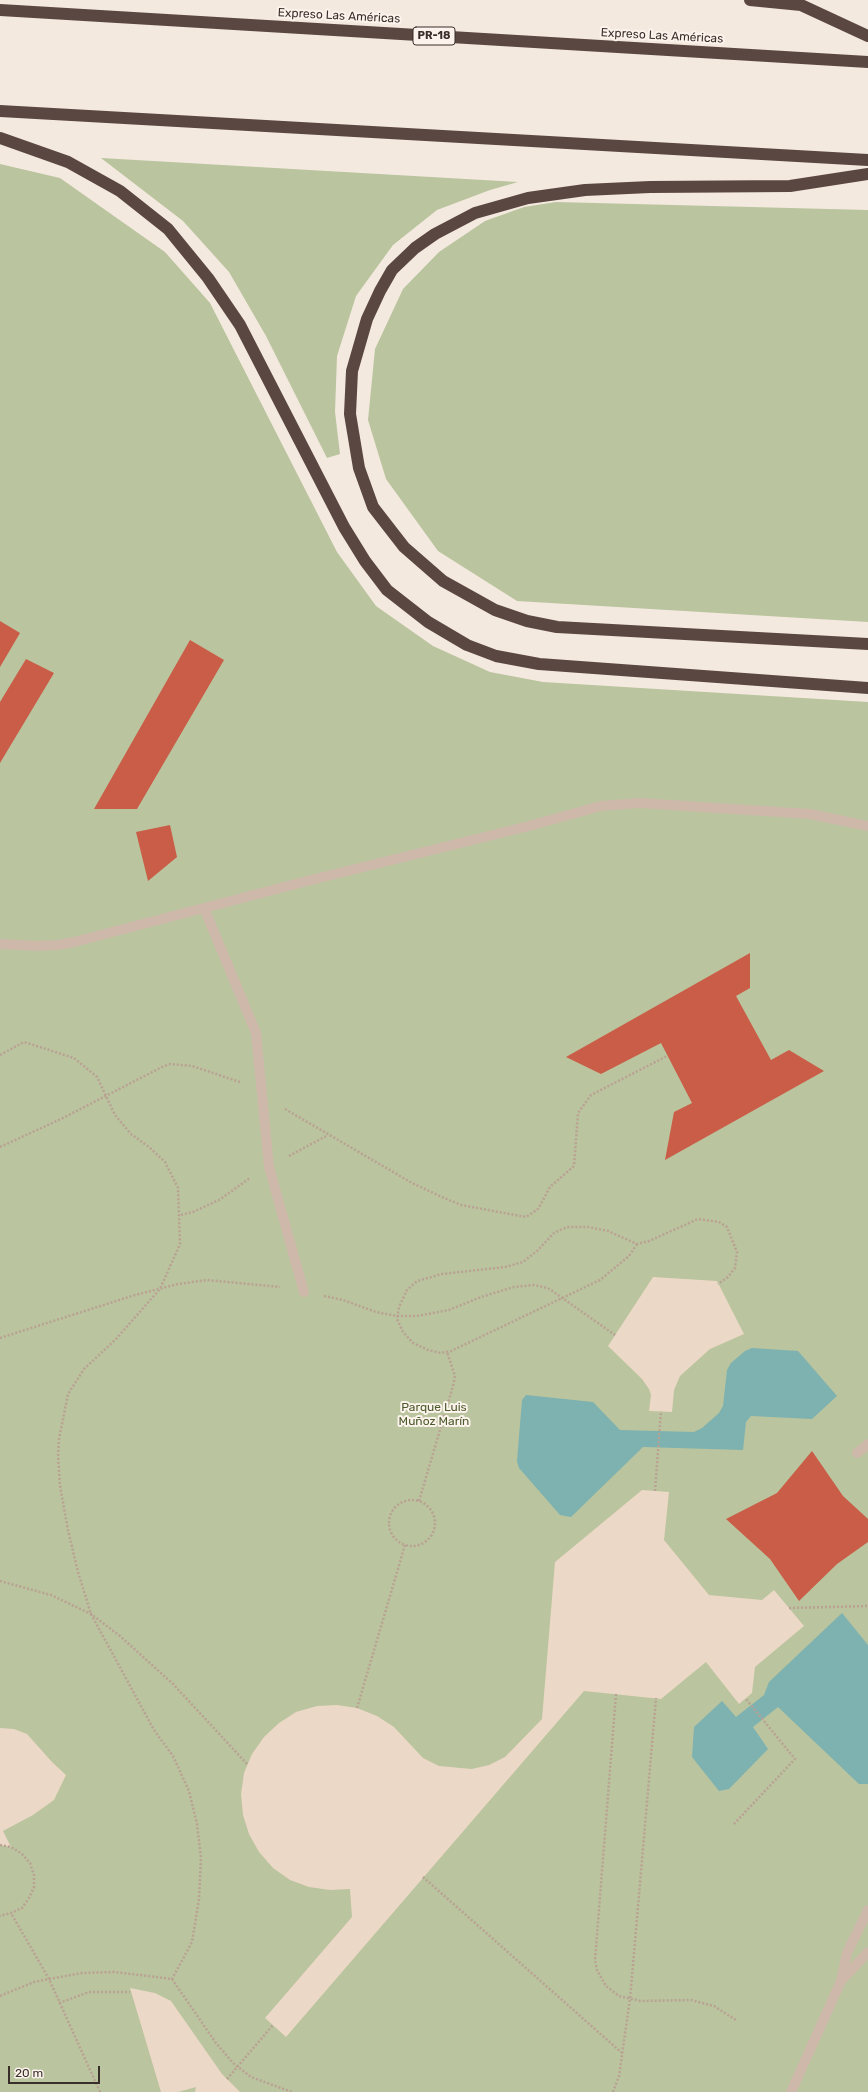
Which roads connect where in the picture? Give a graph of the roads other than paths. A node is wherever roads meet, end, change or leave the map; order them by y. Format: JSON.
{"nodes":[{"id":1,"x":750,"y":0,"type":"edge"},
{"id":2,"x":0,"y":10,"type":"edge"},
{"id":3,"x":868,"y":36,"type":"edge"},
{"id":4,"x":868,"y":62,"type":"edge"},
{"id":5,"x":0,"y":111,"type":"edge"},
{"id":6,"x":0,"y":138,"type":"edge"},
{"id":7,"x":868,"y":160,"type":"edge"},
{"id":8,"x":868,"y":174,"type":"edge"},
{"id":9,"x":868,"y":644,"type":"edge"},
{"id":10,"x":868,"y":688,"type":"edge"},
{"id":11,"x":868,"y":826,"type":"edge"},
{"id":12,"x":204,"y":908,"type":"junction"},
{"id":13,"x":0,"y":944,"type":"edge"},
{"id":14,"x":304,"y":1292,"type":"dead end"},
{"id":15,"x":868,"y":1444,"type":"edge"},
{"id":16,"x":857,"y":1453,"type":"dead end"},
{"id":17,"x":868,"y":1910,"type":"edge"},
{"id":18,"x":868,"y":1952,"type":"edge"},
{"id":19,"x":840,"y":1981,"type":"junction"},
{"id":20,"x":791,"y":2092,"type":"edge"}],
"edges":[{"from":1,"to":3,"type":"highway"},
{"from":2,"to":4,"type":"highway","name":"Expreso Las Américas","number":"PR-18"},
{"from":5,"to":7,"type":"highway"},
{"from":6,"to":10,"type":"highway"},
{"from":8,"to":9,"type":"highway"},
{"from":11,"to":12,"type":"lane"},
{"from":12,"to":13,"type":"lane"},
{"from":12,"to":14,"type":"lane"},
{"from":15,"to":16,"type":"lane"},
{"from":17,"to":19,"type":"lane"},
{"from":18,"to":19,"type":"lane"},
{"from":19,"to":20,"type":"lane"}]}
